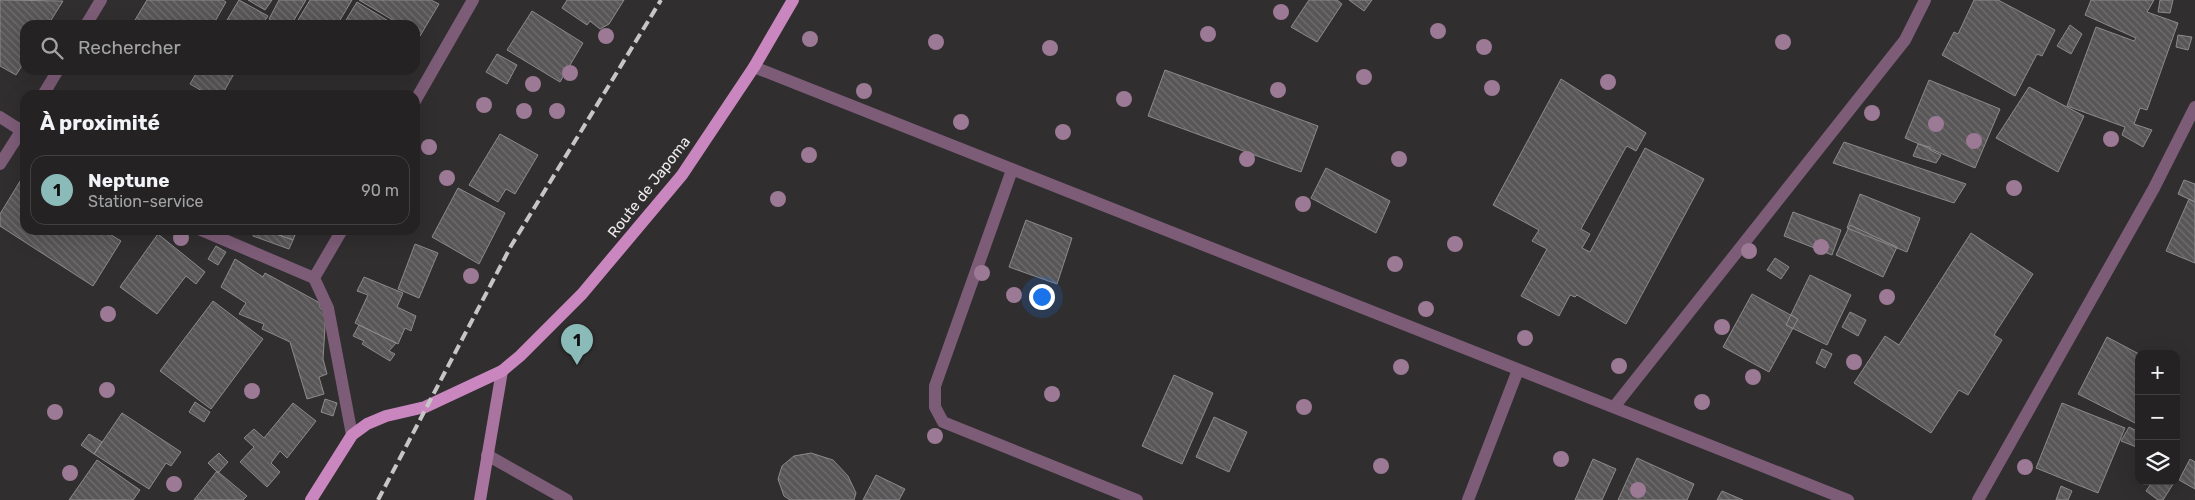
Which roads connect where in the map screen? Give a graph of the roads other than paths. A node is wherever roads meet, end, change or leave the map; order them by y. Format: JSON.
{"nodes":[{"id":1,"x":101,"y":0,"type":"edge"},
{"id":2,"x":473,"y":0,"type":"edge"},
{"id":3,"x":793,"y":0,"type":"edge"},
{"id":4,"x":1924,"y":0,"type":"edge"},
{"id":5,"x":89,"y":20,"type":"edge"},
{"id":6,"x":754,"y":67,"type":"junction"},
{"id":7,"x":55,"y":75,"type":"edge"},
{"id":8,"x":46,"y":90,"type":"edge"},
{"id":9,"x":420,"y":92,"type":"edge"},
{"id":10,"x":2195,"y":107,"type":"edge"},
{"id":11,"x":0,"y":117,"type":"edge"},
{"id":12,"x":20,"y":128,"type":"edge"},
{"id":13,"x":20,"y":136,"type":"edge"},
{"id":14,"x":0,"y":164,"type":"edge"},
{"id":15,"x":1012,"y":170,"type":"junction"},
{"id":16,"x":213,"y":235,"type":"edge"},
{"id":17,"x":339,"y":235,"type":"edge"},
{"id":18,"x":314,"y":278,"type":"junction"},
{"id":19,"x":1518,"y":370,"type":"junction"},
{"id":20,"x":502,"y":371,"type":"junction"},
{"id":21,"x":1614,"y":408,"type":"junction"},
{"id":22,"x":352,"y":435,"type":"junction"},
{"id":23,"x":487,"y":455,"type":"junction"},
{"id":24,"x":311,"y":500,"type":"edge"},
{"id":25,"x":480,"y":500,"type":"edge"},
{"id":26,"x":567,"y":500,"type":"edge"},
{"id":27,"x":1137,"y":500,"type":"edge"},
{"id":28,"x":1468,"y":500,"type":"edge"},
{"id":29,"x":1848,"y":500,"type":"edge"},
{"id":30,"x":1978,"y":500,"type":"edge"}],
"edges":[{"from":1,"to":5,"type":"street"},
{"from":2,"to":9,"type":"street"},
{"from":3,"to":6,"type":"main road","name":"Route de Japoma"},
{"from":4,"to":21,"type":"street"},
{"from":6,"to":15,"type":"street"},
{"from":6,"to":20,"type":"main road","name":"Route de Japoma"},
{"from":7,"to":8,"type":"street"},
{"from":10,"to":30,"type":"street"},
{"from":11,"to":12,"type":"street"},
{"from":13,"to":14,"type":"street"},
{"from":15,"to":19,"type":"street"},
{"from":15,"to":27,"type":"street"},
{"from":16,"to":18,"type":"street"},
{"from":17,"to":18,"type":"street"},
{"from":18,"to":22,"type":"street"},
{"from":19,"to":21,"type":"street"},
{"from":19,"to":28,"type":"street"},
{"from":20,"to":22,"type":"main road","name":"Route de Japoma"},
{"from":20,"to":23,"type":"main road"},
{"from":21,"to":29,"type":"street"},
{"from":22,"to":24,"type":"main road"},
{"from":23,"to":25,"type":"main road"},
{"from":23,"to":26,"type":"street"}]}
